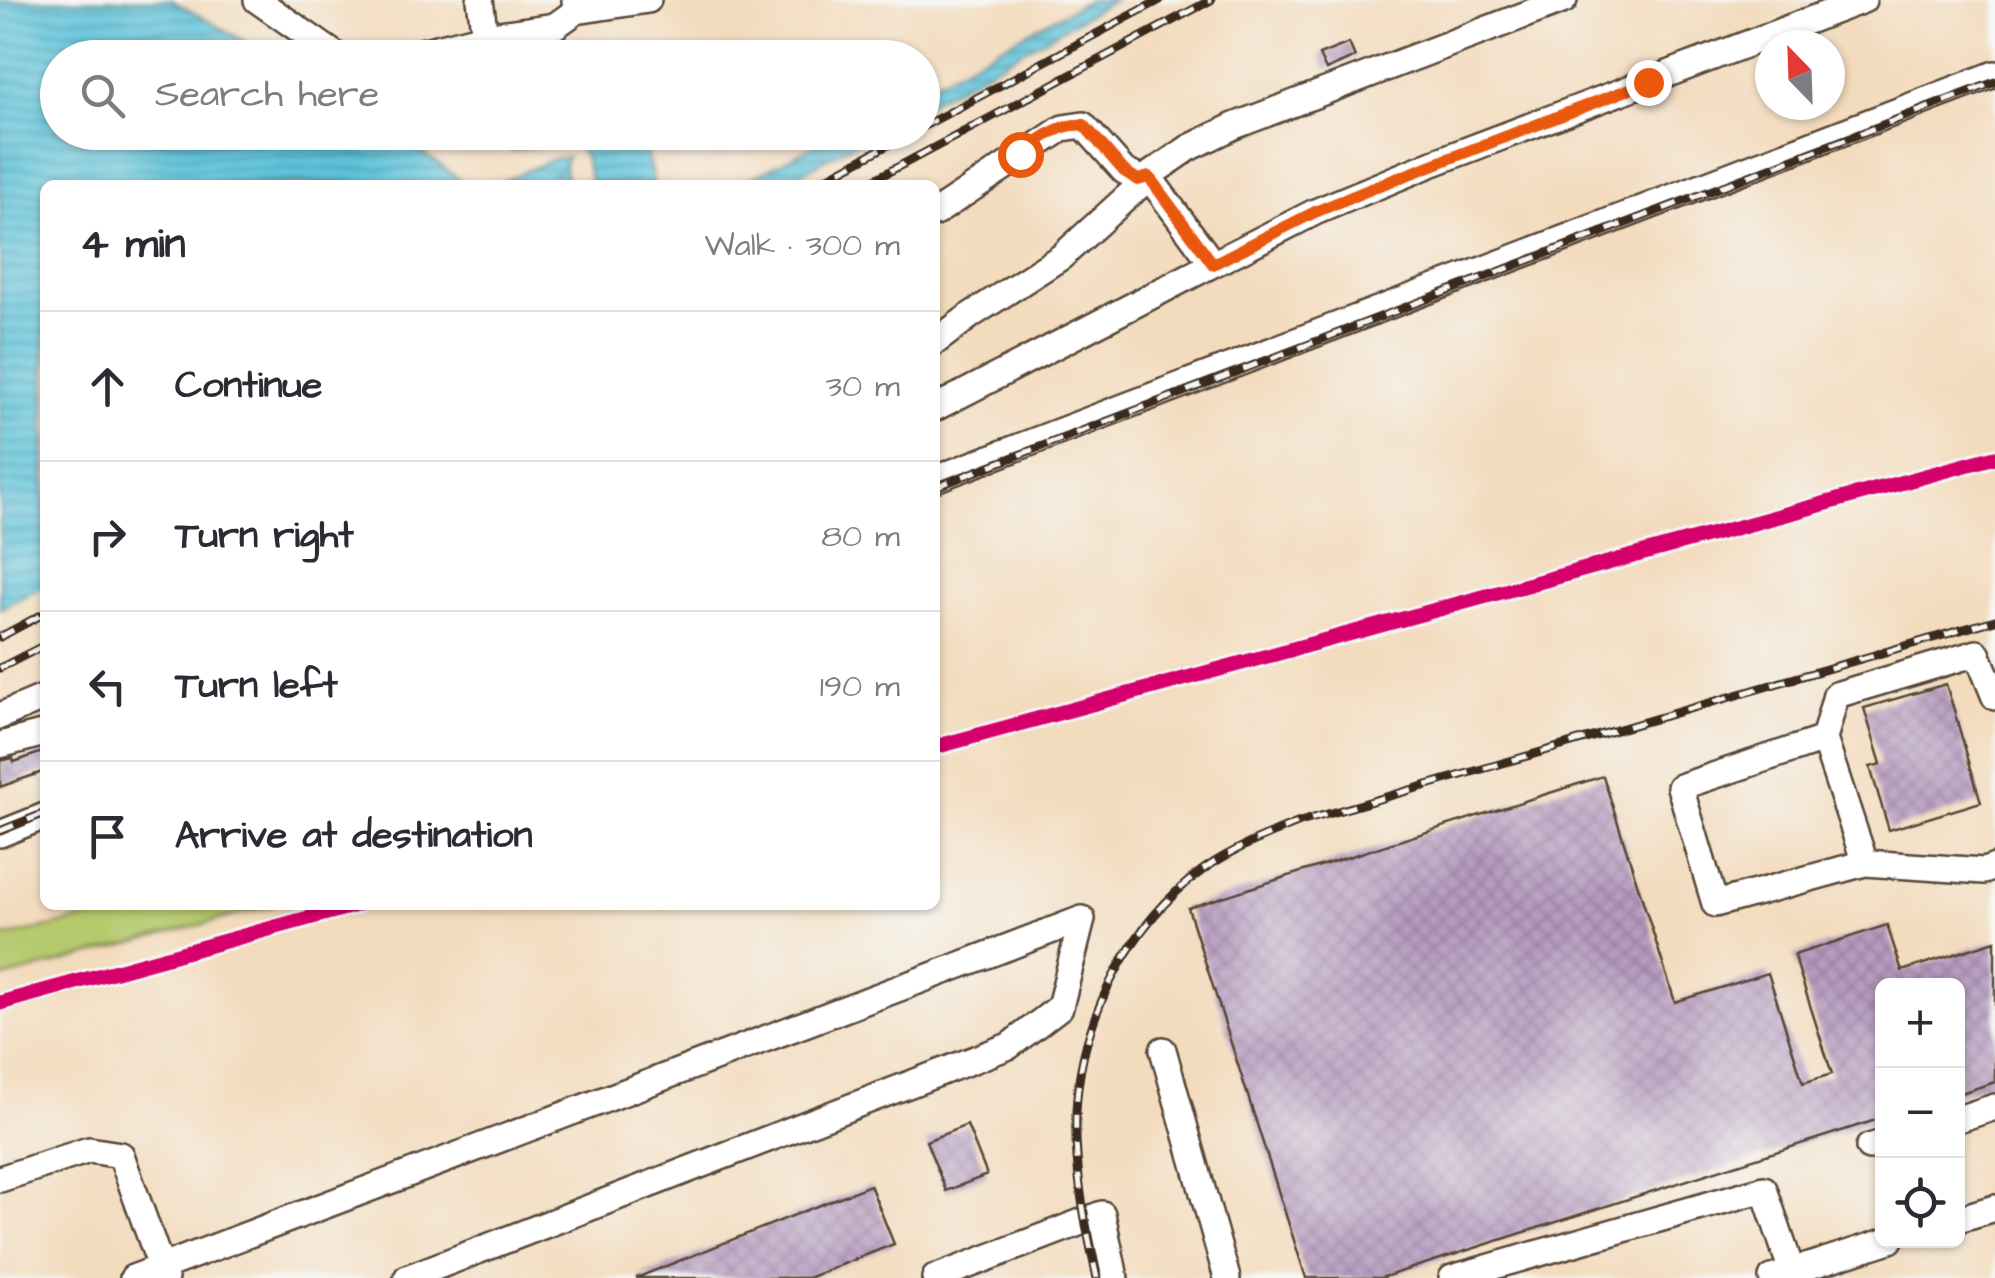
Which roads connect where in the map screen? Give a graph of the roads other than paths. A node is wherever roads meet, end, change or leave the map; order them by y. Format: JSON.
{"nodes":[{"id":1,"x":257,"y":0,"type":"edge"},
{"id":2,"x":480,"y":0,"type":"edge"},
{"id":3,"x":648,"y":0,"type":"edge"},
{"id":4,"x":1564,"y":0,"type":"edge"},
{"id":5,"x":1863,"y":0,"type":"edge"},
{"id":6,"x":575,"y":5,"type":"edge"},
{"id":7,"x":1509,"y":10,"type":"edge"},
{"id":8,"x":484,"y":36,"type":"junction"},
{"id":9,"x":314,"y":40,"type":"edge"},
{"id":10,"x":468,"y":40,"type":"edge"},
{"id":11,"x":1995,"y":74,"type":"edge"},
{"id":12,"x":1149,"y":177,"type":"junction"},
{"id":13,"x":940,"y":210,"type":"edge"},
{"id":14,"x":1213,"y":264,"type":"junction"},
{"id":15,"x":940,"y":338,"type":"edge"},
{"id":16,"x":940,"y":405,"type":"edge"},
{"id":17,"x":940,"y":477,"type":"edge"},
{"id":18,"x":1995,"y":697,"type":"edge"},
{"id":19,"x":40,"y":699,"type":"edge"},
{"id":20,"x":0,"y":716,"type":"edge"},
{"id":21,"x":40,"y":734,"type":"edge"},
{"id":22,"x":1824,"y":739,"type":"junction"},
{"id":23,"x":0,"y":746,"type":"edge"},
{"id":24,"x":40,"y":818,"type":"edge"},
{"id":25,"x":0,"y":834,"type":"edge"},
{"id":26,"x":1865,"y":862,"type":"junction"},
{"id":27,"x":1995,"y":867,"type":"edge"},
{"id":28,"x":1162,"y":1050,"type":"dead end"},
{"id":29,"x":1995,"y":1108,"type":"edge"},
{"id":30,"x":1965,"y":1117,"type":"edge"},
{"id":31,"x":0,"y":1179,"type":"edge"},
{"id":32,"x":1995,"y":1208,"type":"edge"},
{"id":33,"x":1965,"y":1217,"type":"edge"},
{"id":34,"x":1875,"y":1245,"type":"edge"},
{"id":35,"x":976,"y":1271,"type":"edge"},
{"id":36,"x":163,"y":1273,"type":"edge"},
{"id":37,"x":1782,"y":1275,"type":"edge"},
{"id":38,"x":1468,"y":1276,"type":"edge"},
{"id":39,"x":132,"y":1278,"type":"edge"},
{"id":40,"x":407,"y":1278,"type":"edge"},
{"id":41,"x":934,"y":1278,"type":"edge"},
{"id":42,"x":1115,"y":1278,"type":"edge"},
{"id":43,"x":1227,"y":1278,"type":"edge"}],
"edges":[{"from":1,"to":9,"type":"street"},
{"from":2,"to":8,"type":"street"},
{"from":3,"to":6,"type":"street"},
{"from":4,"to":7,"type":"street"},
{"from":5,"to":14,"type":"street"},
{"from":6,"to":8,"type":"street"},
{"from":7,"to":12,"type":"street"},
{"from":8,"to":10,"type":"street"},
{"from":11,"to":17,"type":"street"},
{"from":12,"to":13,"type":"street"},
{"from":12,"to":14,"type":"street"},
{"from":12,"to":15,"type":"street"},
{"from":14,"to":16,"type":"street"},
{"from":18,"to":22,"type":"street"},
{"from":19,"to":20,"type":"street"},
{"from":21,"to":23,"type":"street"},
{"from":22,"to":26,"type":"street"},
{"from":22,"to":26,"type":"street"},
{"from":24,"to":25,"type":"street"},
{"from":26,"to":27,"type":"street"},
{"from":28,"to":43,"type":"street"},
{"from":29,"to":30,"type":"street"},
{"from":31,"to":36,"type":"street"},
{"from":32,"to":33,"type":"street"},
{"from":34,"to":37,"type":"street"},
{"from":35,"to":41,"type":"street"},
{"from":35,"to":42,"type":"street"},
{"from":36,"to":39,"type":"street"},
{"from":36,"to":40,"type":"street"},
{"from":37,"to":38,"type":"street"}]}
